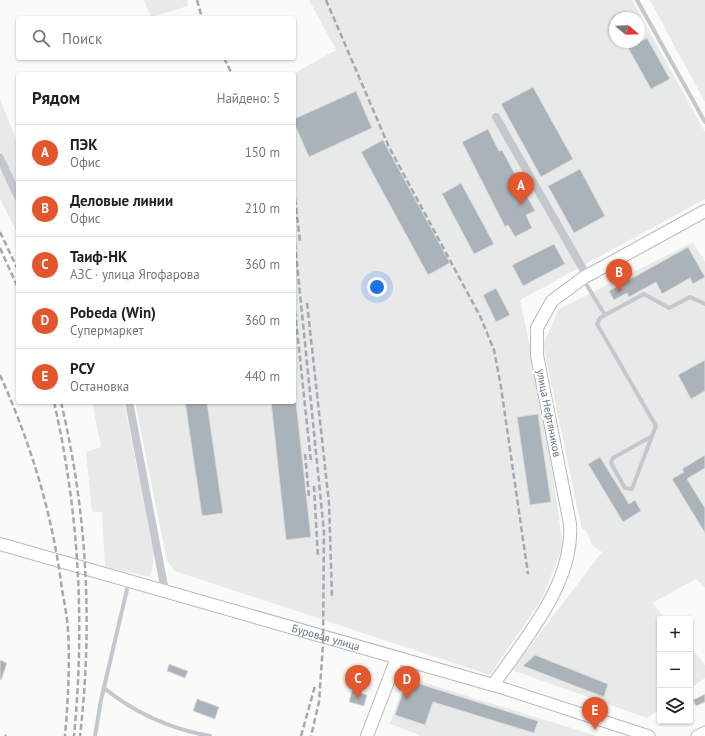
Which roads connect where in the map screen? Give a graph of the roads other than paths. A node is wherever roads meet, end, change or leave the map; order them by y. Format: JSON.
{"nodes":[{"id":1,"x":637,"y":0,"type":"edge"},
{"id":2,"x":496,"y":117,"type":"dead end"},
{"id":3,"x":705,"y":122,"type":"edge"},
{"id":4,"x":0,"y":158,"type":"edge"},
{"id":5,"x":16,"y":194,"type":"edge"},
{"id":6,"x":705,"y":211,"type":"edge"},
{"id":7,"x":585,"y":277,"type":"junction"},
{"id":8,"x":705,"y":304,"type":"edge"},
{"id":9,"x":606,"y":315,"type":"junction"},
{"id":10,"x":129,"y":404,"type":"edge"},
{"id":11,"x":652,"y":436,"type":"junction"},
{"id":12,"x":0,"y":544,"type":"edge"},
{"id":13,"x":129,"y":581,"type":"junction"},
{"id":14,"x":165,"y":591,"type":"junction"},
{"id":15,"x":397,"y":658,"type":"junction"},
{"id":16,"x":493,"y":685,"type":"junction"},
{"id":17,"x":104,"y":688,"type":"junction"},
{"id":18,"x":705,"y":732,"type":"edge"},
{"id":19,"x":95,"y":736,"type":"edge"},
{"id":20,"x":210,"y":736,"type":"edge"},
{"id":21,"x":367,"y":736,"type":"edge"},
{"id":22,"x":649,"y":736,"type":"edge"},
{"id":23,"x":697,"y":736,"type":"edge"}],
"edges":[{"from":1,"to":3,"type":"lane"},
{"from":2,"to":7,"type":"street"},
{"from":4,"to":5,"type":"street"},
{"from":6,"to":7,"type":"main road","name":"улица Нефтяников"},
{"from":7,"to":9,"type":"lane"},
{"from":7,"to":16,"type":"main road","name":"улица Нефтяников"},
{"from":8,"to":9,"type":"lane"},
{"from":9,"to":11,"type":"lane"},
{"from":10,"to":14,"type":"street"},
{"from":11,"to":11,"type":"lane"},
{"from":12,"to":13,"type":"main road","name":"Буровая улица"},
{"from":13,"to":14,"type":"main road","name":"Буровая улица"},
{"from":13,"to":17,"type":"lane"},
{"from":14,"to":15,"type":"main road","name":"Буровая улица"},
{"from":15,"to":16,"type":"main road","name":"Буровая улица"},
{"from":15,"to":21,"type":"main road"},
{"from":16,"to":22,"type":"street","name":"Буровая улица"},
{"from":17,"to":19,"type":"lane"},
{"from":17,"to":20,"type":"lane"},
{"from":18,"to":23,"type":"street"}]}
